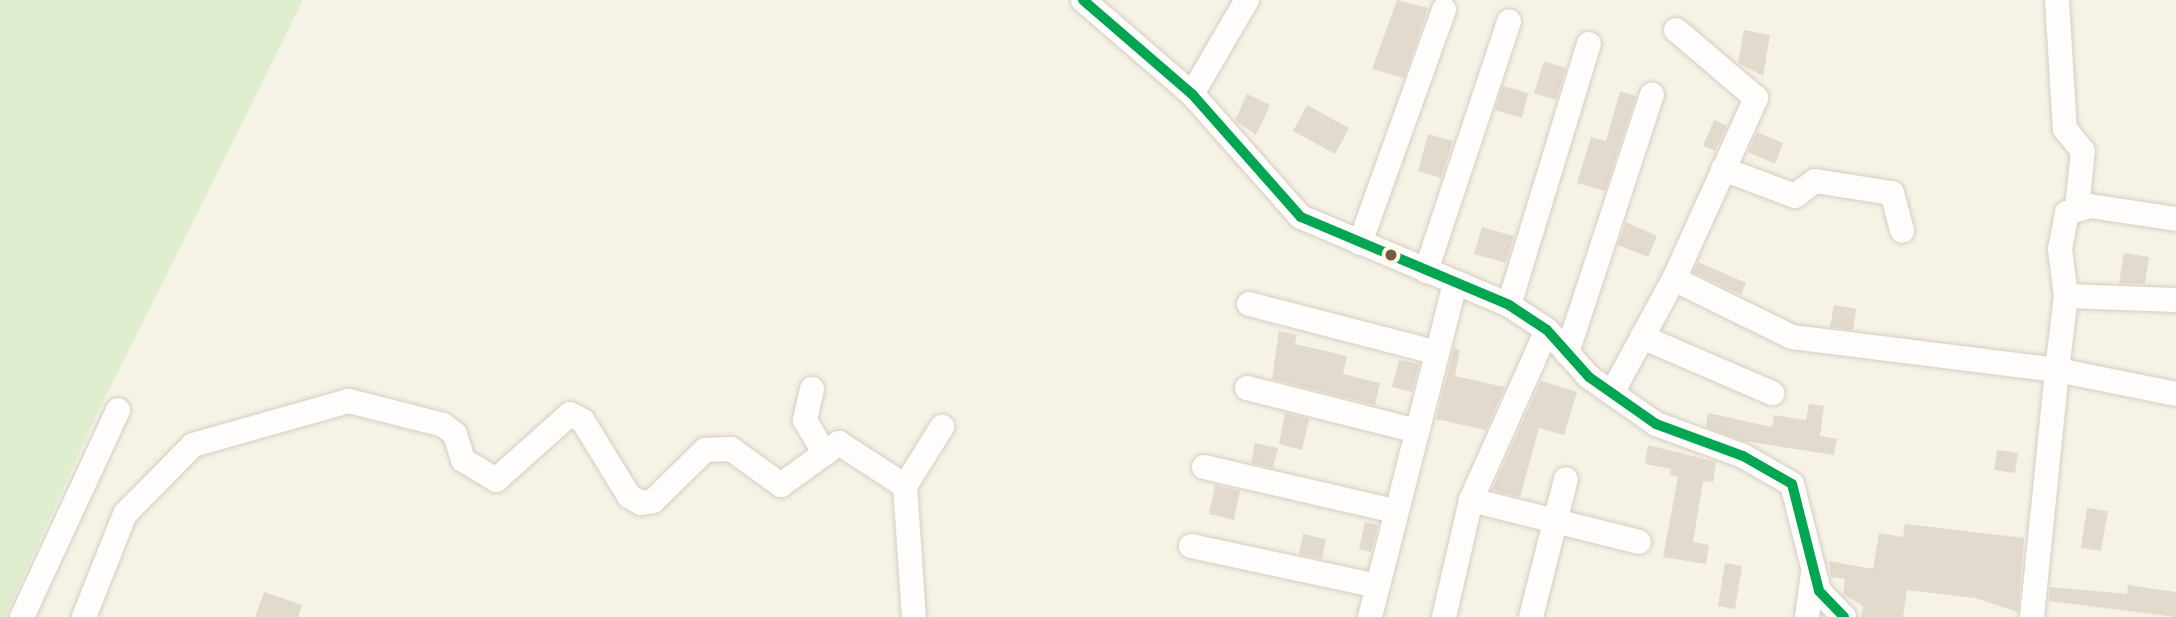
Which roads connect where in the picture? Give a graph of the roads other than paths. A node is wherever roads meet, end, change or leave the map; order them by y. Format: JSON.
{"nodes":[{"id":1,"x":1083,"y":0,"type":"edge"},
{"id":2,"x":1247,"y":0,"type":"edge"},
{"id":3,"x":2057,"y":0,"type":"edge"},
{"id":4,"x":1444,"y":10,"type":"dead end"},
{"id":5,"x":1509,"y":21,"type":"dead end"},
{"id":6,"x":1676,"y":30,"type":"dead end"},
{"id":7,"x":1589,"y":44,"type":"dead end"},
{"id":8,"x":1192,"y":94,"type":"junction"},
{"id":9,"x":1652,"y":95,"type":"dead end"},
{"id":10,"x":1723,"y":169,"type":"junction"},
{"id":11,"x":2077,"y":207,"type":"junction"},
{"id":12,"x":2176,"y":219,"type":"edge"},
{"id":13,"x":1902,"y":231,"type":"dead end"},
{"id":14,"x":1360,"y":243,"type":"junction"},
{"id":15,"x":1426,"y":271,"type":"junction"},
{"id":16,"x":1674,"y":279,"type":"junction"},
{"id":17,"x":1455,"y":283,"type":"junction"},
{"id":18,"x":2066,"y":296,"type":"junction"},
{"id":19,"x":2176,"y":300,"type":"edge"},
{"id":20,"x":1249,"y":304,"type":"dead end"},
{"id":21,"x":1509,"y":304,"type":"junction"},
{"id":22,"x":1547,"y":330,"type":"junction"},
{"id":23,"x":1642,"y":337,"type":"junction"},
{"id":24,"x":1434,"y":352,"type":"junction"},
{"id":25,"x":1567,"y":352,"type":"junction"},
{"id":26,"x":2057,"y":370,"type":"junction"},
{"id":27,"x":1247,"y":388,"type":"dead end"},
{"id":28,"x":812,"y":389,"type":"dead end"},
{"id":29,"x":1612,"y":393,"type":"junction"},
{"id":30,"x":1772,"y":393,"type":"dead end"},
{"id":31,"x":2176,"y":394,"type":"edge"},
{"id":32,"x":118,"y":410,"type":"dead end"},
{"id":33,"x":942,"y":427,"type":"dead end"},
{"id":34,"x":1417,"y":431,"type":"junction"},
{"id":35,"x":825,"y":454,"type":"junction"},
{"id":36,"x":1204,"y":467,"type":"dead end"},
{"id":37,"x":1566,"y":479,"type":"dead end"},
{"id":38,"x":905,"y":486,"type":"junction"},
{"id":39,"x":1471,"y":500,"type":"junction"},
{"id":40,"x":1394,"y":510,"type":"junction"},
{"id":41,"x":1555,"y":521,"type":"junction"},
{"id":42,"x":1639,"y":542,"type":"dead end"},
{"id":43,"x":1191,"y":546,"type":"dead end"},
{"id":44,"x":1813,"y":570,"type":"junction"},
{"id":45,"x":1378,"y":586,"type":"junction"},
{"id":46,"x":2033,"y":616,"type":"edge"},
{"id":47,"x":22,"y":617,"type":"edge"},
{"id":48,"x":84,"y":617,"type":"edge"},
{"id":49,"x":914,"y":617,"type":"edge"},
{"id":50,"x":1370,"y":617,"type":"edge"},
{"id":51,"x":1444,"y":617,"type":"edge"},
{"id":52,"x":1531,"y":617,"type":"edge"},
{"id":53,"x":1807,"y":617,"type":"edge"},
{"id":54,"x":1844,"y":617,"type":"edge"}],
"edges":[{"from":1,"to":8,"type":"street"},
{"from":2,"to":8,"type":"street"},
{"from":3,"to":11,"type":"street"},
{"from":4,"to":14,"type":"street"},
{"from":5,"to":15,"type":"street"},
{"from":6,"to":10,"type":"street"},
{"from":7,"to":21,"type":"street"},
{"from":8,"to":14,"type":"street"},
{"from":9,"to":25,"type":"street"},
{"from":10,"to":13,"type":"street"},
{"from":10,"to":16,"type":"street"},
{"from":11,"to":12,"type":"street"},
{"from":11,"to":18,"type":"street"},
{"from":14,"to":15,"type":"street"},
{"from":15,"to":17,"type":"street"},
{"from":16,"to":23,"type":"street"},
{"from":16,"to":26,"type":"street"},
{"from":17,"to":21,"type":"street"},
{"from":17,"to":24,"type":"street"},
{"from":18,"to":19,"type":"street"},
{"from":18,"to":26,"type":"street"},
{"from":20,"to":24,"type":"street"},
{"from":21,"to":22,"type":"street"},
{"from":22,"to":25,"type":"street"},
{"from":22,"to":39,"type":"street"},
{"from":23,"to":29,"type":"street"},
{"from":23,"to":30,"type":"street"},
{"from":24,"to":34,"type":"street"},
{"from":25,"to":29,"type":"street"},
{"from":26,"to":31,"type":"street"},
{"from":26,"to":46,"type":"street"},
{"from":27,"to":34,"type":"street"},
{"from":28,"to":35,"type":"street"},
{"from":29,"to":44,"type":"street"},
{"from":32,"to":47,"type":"street"},
{"from":33,"to":38,"type":"street"},
{"from":34,"to":40,"type":"street"},
{"from":35,"to":38,"type":"street"},
{"from":35,"to":48,"type":"street"},
{"from":36,"to":40,"type":"street"},
{"from":37,"to":41,"type":"street"},
{"from":38,"to":49,"type":"street"},
{"from":39,"to":41,"type":"street"},
{"from":39,"to":51,"type":"street"},
{"from":40,"to":45,"type":"street"},
{"from":41,"to":42,"type":"street"},
{"from":41,"to":52,"type":"street"},
{"from":43,"to":45,"type":"street"},
{"from":44,"to":53,"type":"street"},
{"from":44,"to":54,"type":"street"},
{"from":45,"to":50,"type":"street"}]}
